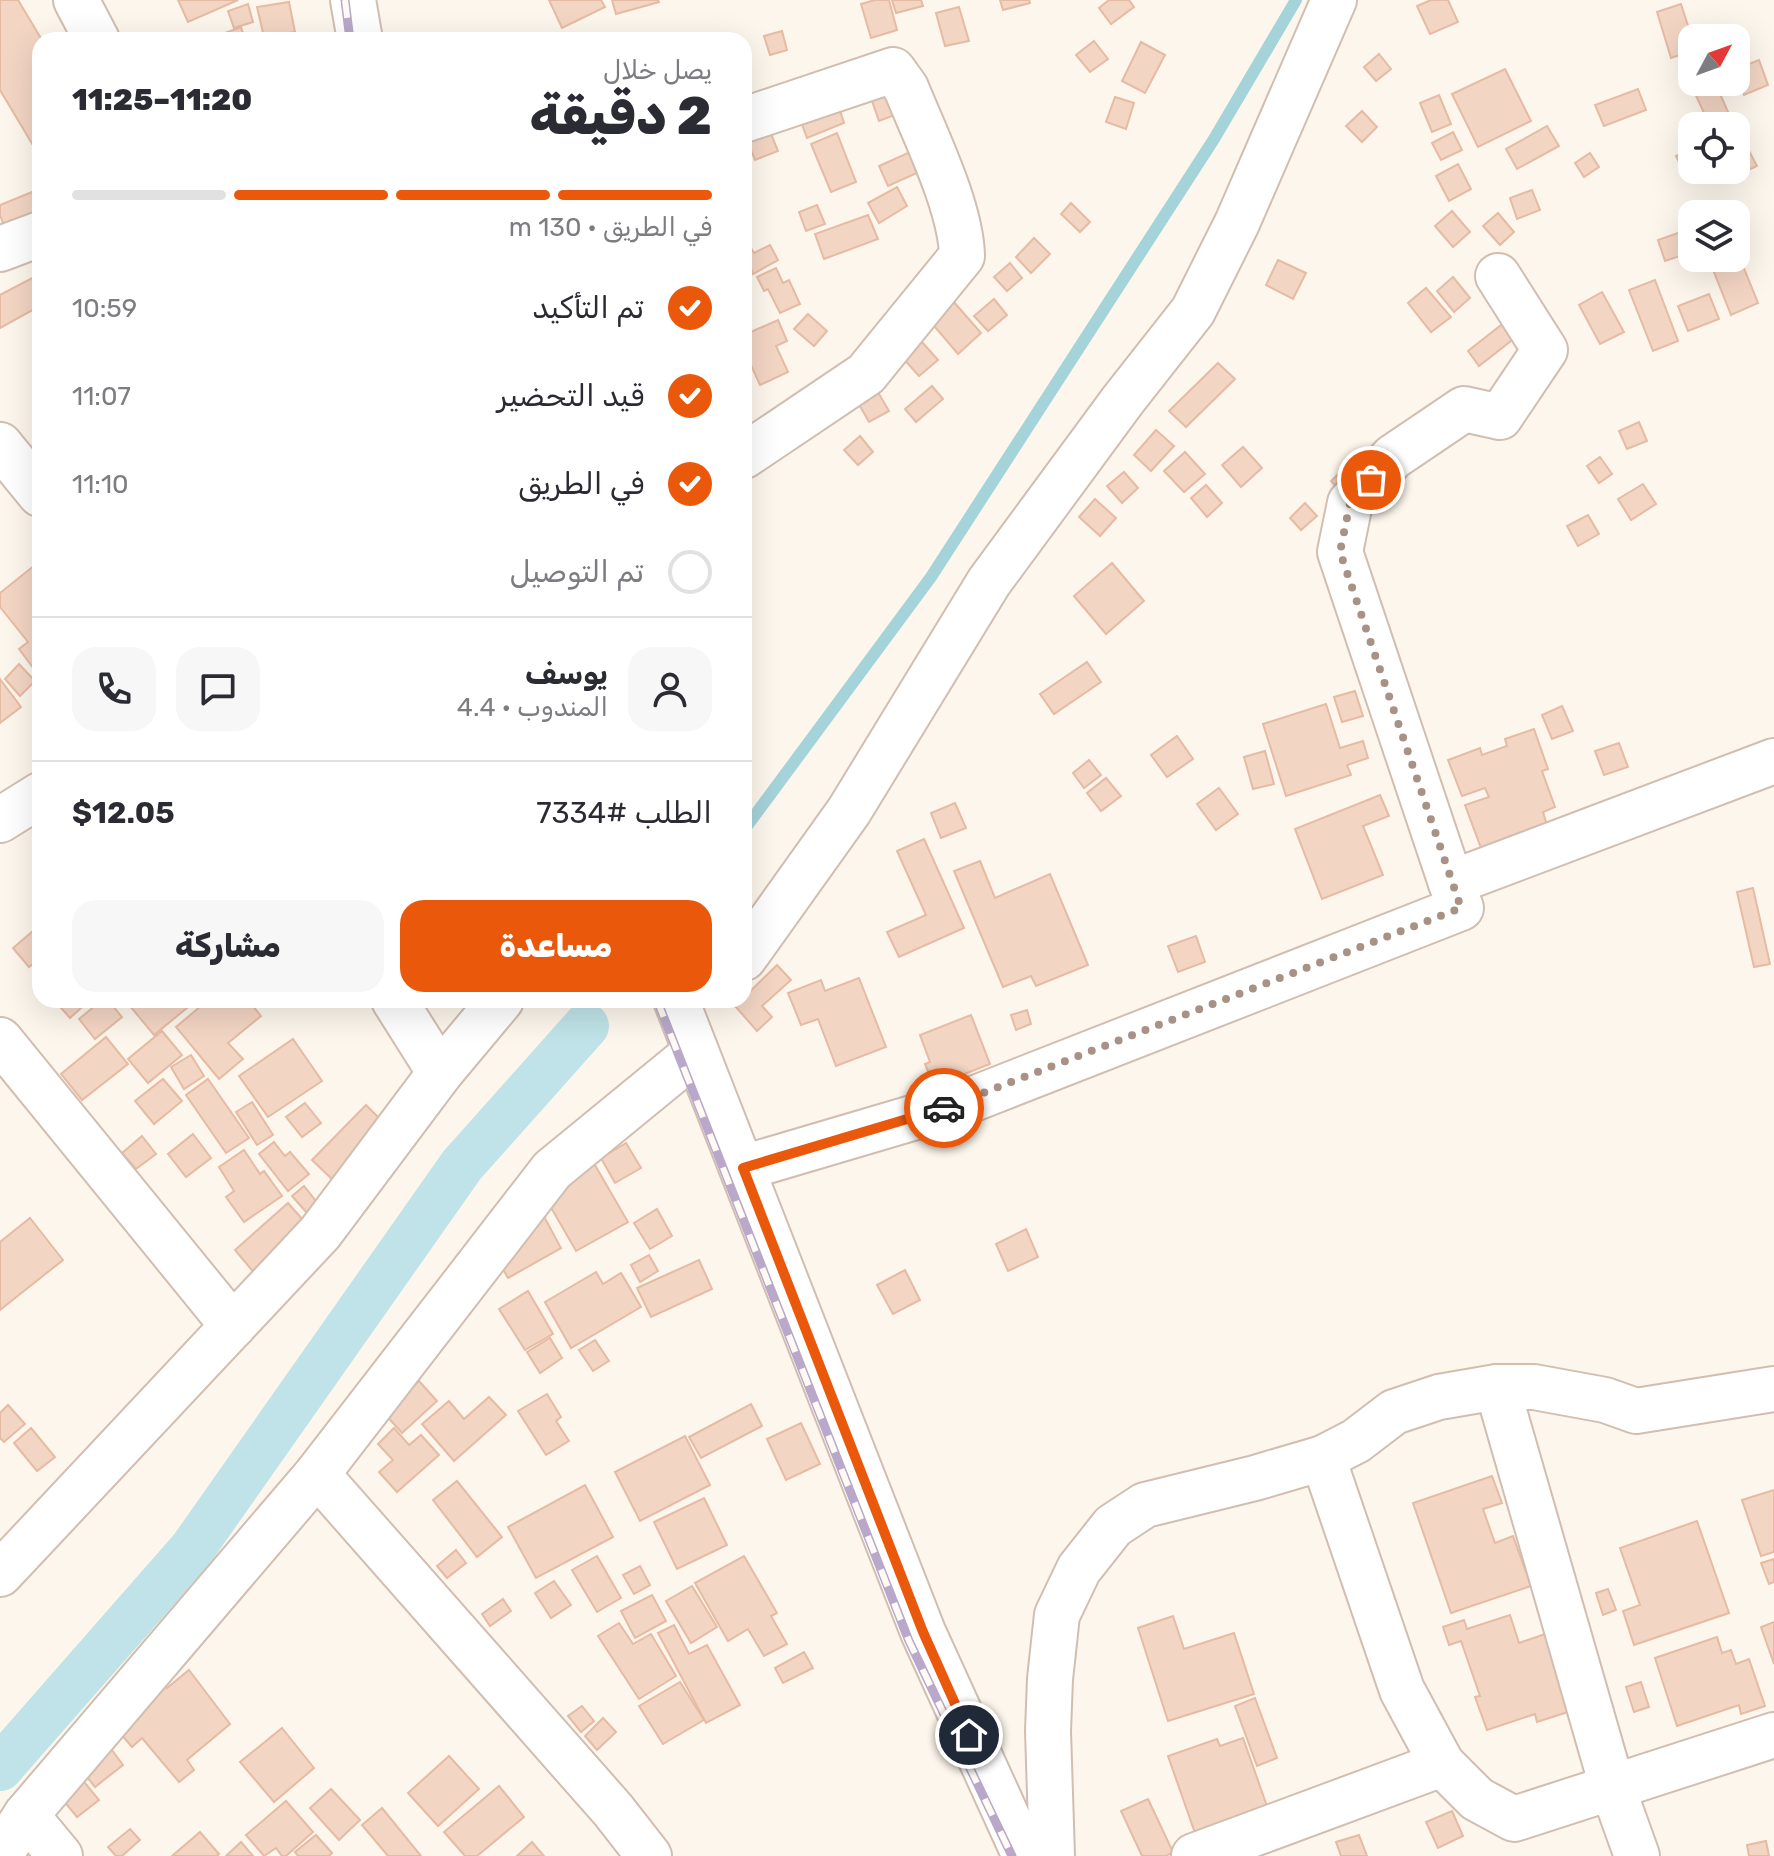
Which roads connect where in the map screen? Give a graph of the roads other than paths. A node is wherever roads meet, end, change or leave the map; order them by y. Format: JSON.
{"nodes":[{"id":1,"x":76,"y":0,"type":"edge"},
{"id":2,"x":353,"y":0,"type":"edge"},
{"id":3,"x":1334,"y":0,"type":"edge"},
{"id":4,"x":93,"y":32,"type":"edge"},
{"id":5,"x":359,"y":32,"type":"edge"},
{"id":6,"x":752,"y":117,"type":"edge"},
{"id":7,"x":32,"y":237,"type":"edge"},
{"id":8,"x":0,"y":249,"type":"edge"},
{"id":9,"x":1498,"y":276,"type":"dead end"},
{"id":10,"x":0,"y":445,"type":"edge"},
{"id":11,"x":752,"y":451,"type":"edge"},
{"id":12,"x":32,"y":484,"type":"edge"},
{"id":13,"x":1774,"y":761,"type":"edge"},
{"id":14,"x":32,"y":800,"type":"edge"},
{"id":15,"x":0,"y":820,"type":"edge"},
{"id":16,"x":1451,"y":883,"type":"junction"},
{"id":17,"x":752,"y":947,"type":"edge"},
{"id":18,"x":399,"y":1008,"type":"edge"},
{"id":19,"x":494,"y":1008,"type":"edge"},
{"id":20,"x":690,"y":1018,"type":"edge"},
{"id":21,"x":0,"y":1040,"type":"edge"},
{"id":22,"x":440,"y":1073,"type":"junction"},
{"id":23,"x":743,"y":1168,"type":"junction"},
{"id":24,"x":233,"y":1326,"type":"junction"},
{"id":25,"x":1497,"y":1387,"type":"junction"},
{"id":26,"x":1774,"y":1389,"type":"edge"},
{"id":27,"x":1323,"y":1458,"type":"junction"},
{"id":28,"x":317,"y":1474,"type":"junction"},
{"id":29,"x":0,"y":1574,"type":"edge"},
{"id":30,"x":1774,"y":1735,"type":"edge"},
{"id":31,"x":1442,"y":1764,"type":"junction"},
{"id":32,"x":1612,"y":1786,"type":"junction"},
{"id":33,"x":26,"y":1815,"type":"junction"},
{"id":34,"x":0,"y":1855,"type":"edge"},
{"id":35,"x":60,"y":1856,"type":"edge"},
{"id":36,"x":649,"y":1856,"type":"edge"},
{"id":37,"x":1025,"y":1856,"type":"edge"},
{"id":38,"x":1052,"y":1856,"type":"edge"},
{"id":39,"x":1194,"y":1856,"type":"edge"},
{"id":40,"x":1637,"y":1856,"type":"edge"}],
"edges":[{"from":1,"to":4,"type":"street"},
{"from":2,"to":5,"type":"street"},
{"from":3,"to":17,"type":"street"},
{"from":6,"to":11,"type":"street"},
{"from":7,"to":8,"type":"street"},
{"from":9,"to":16,"type":"street"},
{"from":10,"to":12,"type":"street"},
{"from":13,"to":16,"type":"street"},
{"from":14,"to":15,"type":"street"},
{"from":16,"to":23,"type":"street"},
{"from":18,"to":22,"type":"street"},
{"from":19,"to":22,"type":"street"},
{"from":20,"to":23,"type":"street"},
{"from":20,"to":28,"type":"street"},
{"from":21,"to":24,"type":"street"},
{"from":22,"to":24,"type":"street"},
{"from":23,"to":37,"type":"street"},
{"from":24,"to":29,"type":"street"},
{"from":25,"to":26,"type":"street"},
{"from":25,"to":27,"type":"street"},
{"from":25,"to":32,"type":"street"},
{"from":27,"to":31,"type":"street"},
{"from":27,"to":38,"type":"street"},
{"from":28,"to":33,"type":"street"},
{"from":28,"to":36,"type":"street"},
{"from":30,"to":32,"type":"street"},
{"from":31,"to":32,"type":"street"},
{"from":31,"to":39,"type":"street"},
{"from":32,"to":40,"type":"street"},
{"from":33,"to":34,"type":"street"},
{"from":33,"to":35,"type":"street"}]}
